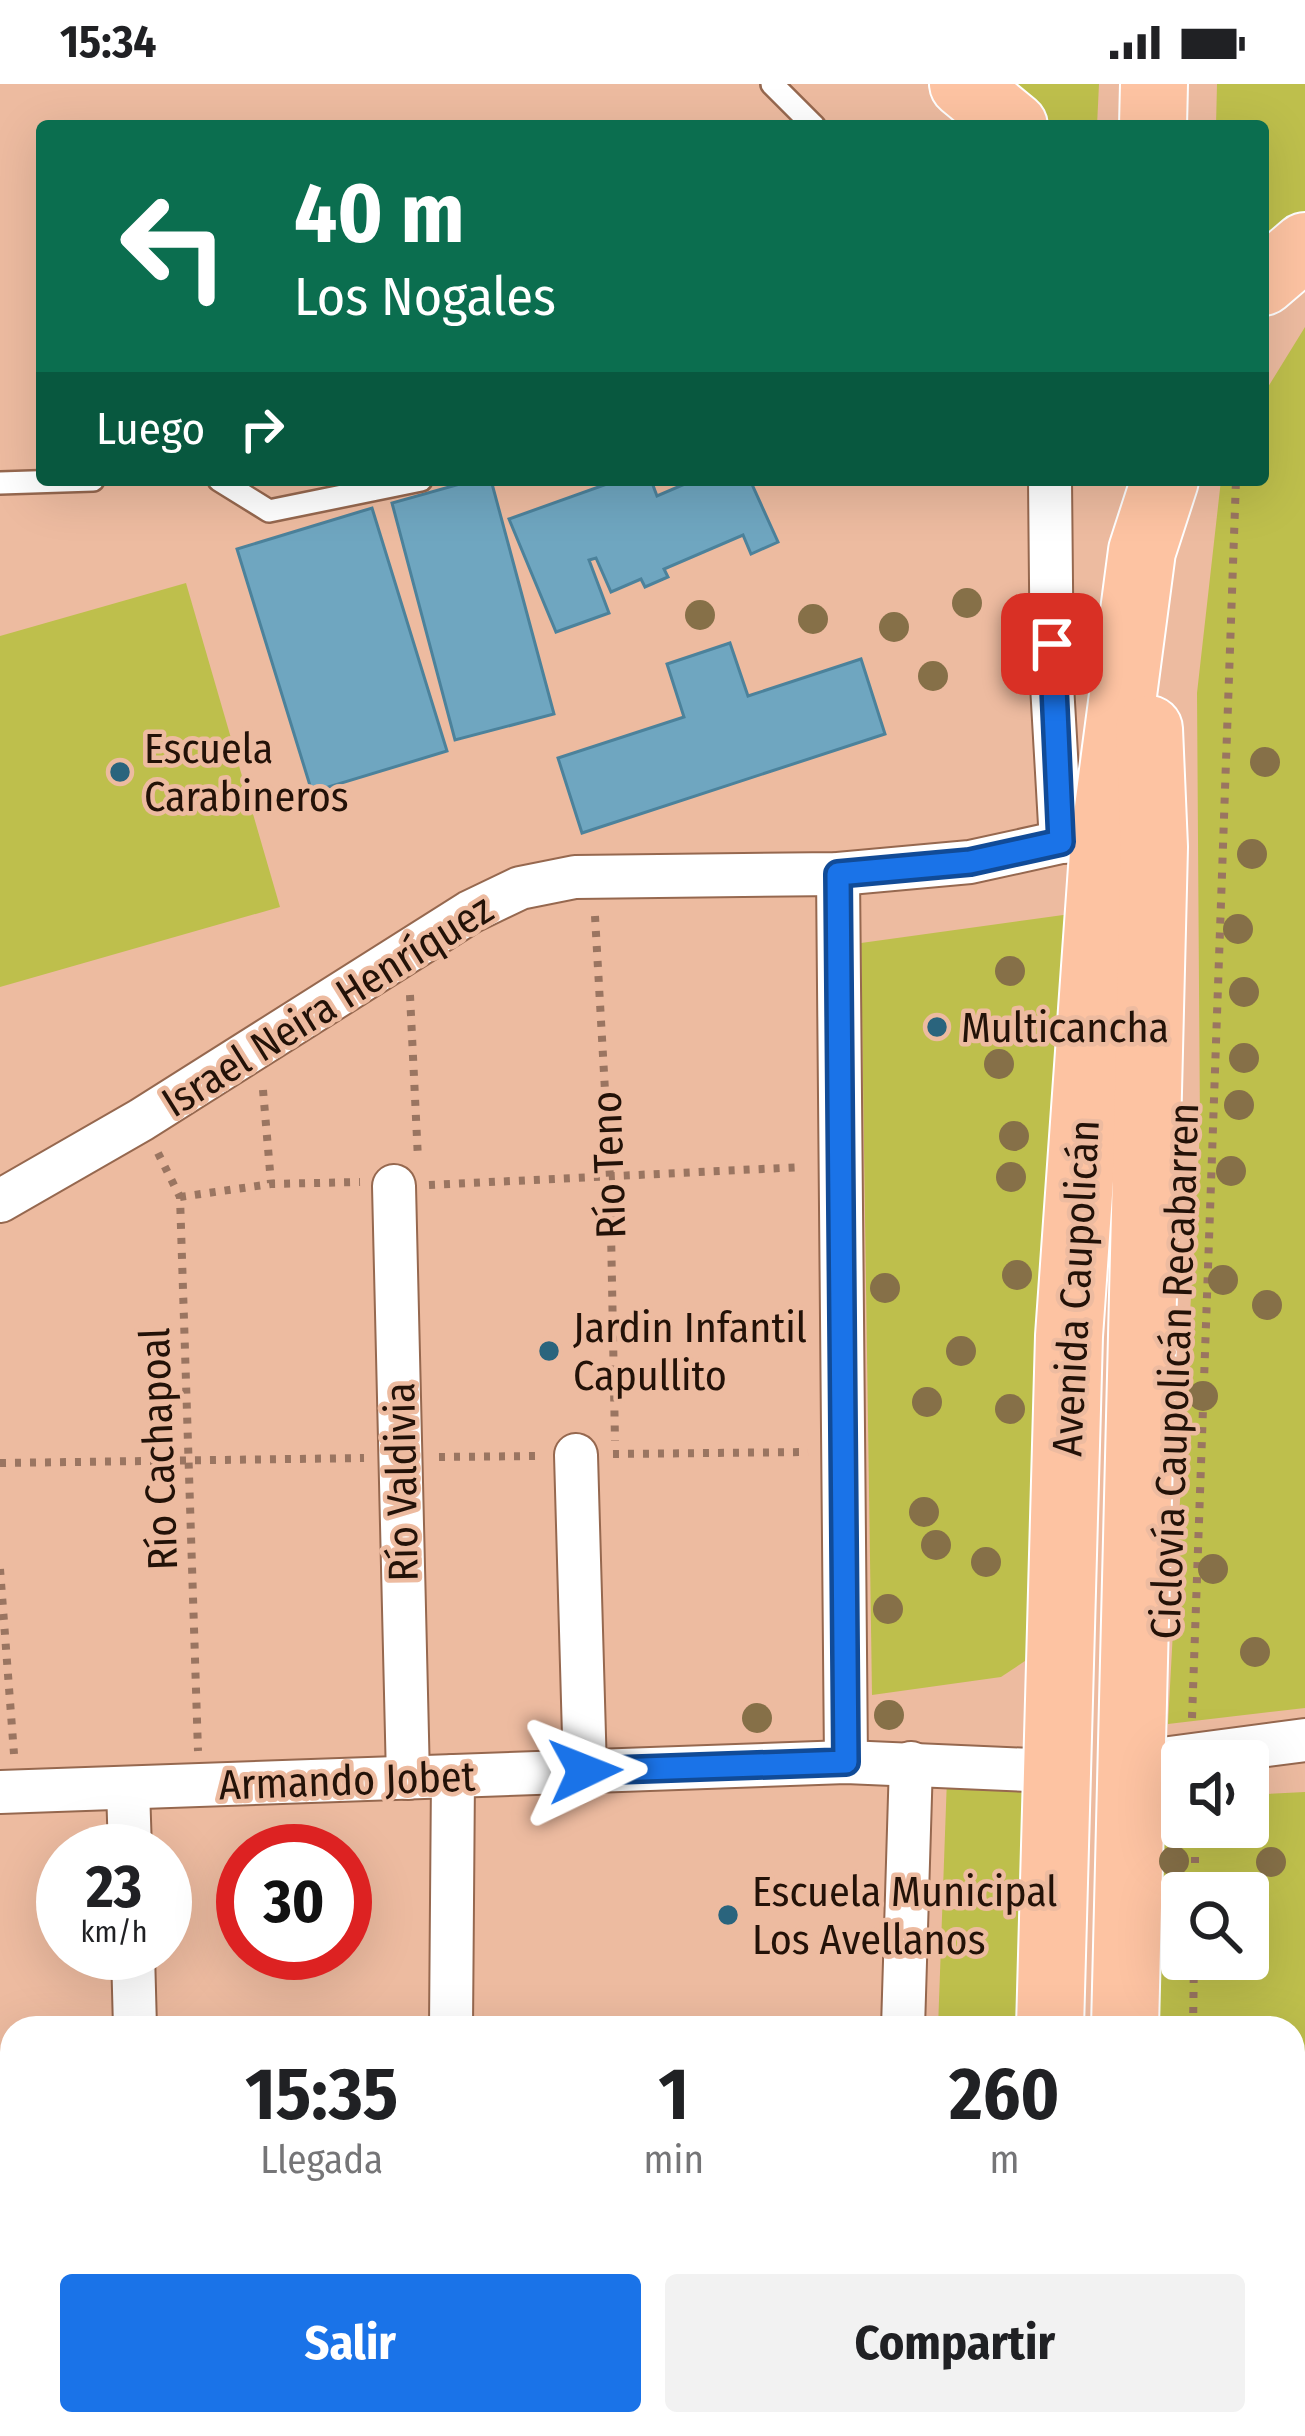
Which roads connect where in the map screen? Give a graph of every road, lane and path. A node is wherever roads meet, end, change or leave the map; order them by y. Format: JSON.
{"nodes":[{"id":1,"x":772,"y":84,"type":"edge"},
{"id":2,"x":963,"y":84,"type":"edge"},
{"id":3,"x":1154,"y":84,"type":"edge"},
{"id":4,"x":808,"y":120,"type":"edge"},
{"id":5,"x":1008,"y":120,"type":"edge"},
{"id":6,"x":1153,"y":120,"type":"edge"},
{"id":7,"x":1305,"y":246,"type":"edge"},
{"id":8,"x":1269,"y":277,"type":"edge"},
{"id":9,"x":36,"y":482,"type":"edge"},
{"id":10,"x":0,"y":483,"type":"edge"},
{"id":11,"x":229,"y":486,"type":"edge"},
{"id":12,"x":392,"y":486,"type":"edge"},
{"id":13,"x":1050,"y":486,"type":"edge"},
{"id":14,"x":1142,"y":486,"type":"edge"},
{"id":15,"x":1163,"y":486,"type":"edge"},
{"id":16,"x":1236,"y":486,"type":"edge"},
{"id":17,"x":1142,"y":550,"type":"junction"},
{"id":18,"x":1083,"y":841,"type":"junction"},
{"id":19,"x":838,"y":874,"type":"junction"},
{"id":20,"x":593,"y":877,"type":"junction"},
{"id":21,"x":408,"y":951,"type":"junction"},
{"id":22,"x":259,"y":1047,"type":"junction"},
{"id":23,"x":142,"y":1120,"type":"junction"},
{"id":24,"x":841,"y":1164,"type":"junction"},
{"id":25,"x":610,"y":1178,"type":"junction"},
{"id":26,"x":272,"y":1184,"type":"junction"},
{"id":27,"x":407,"y":1185,"type":"junction"},
{"id":28,"x":180,"y":1197,"type":"junction"},
{"id":29,"x":0,"y":1201,"type":"edge"},
{"id":30,"x":595,"y":1455,"type":"joint"},
{"id":31,"x":0,"y":1569,"type":"edge"},
{"id":32,"x":1162,"y":1740,"type":"edge"},
{"id":33,"x":1305,"y":1740,"type":"edge"},
{"id":34,"x":1269,"y":1745,"type":"edge"},
{"id":35,"x":1161,"y":1760,"type":"joint"},
{"id":36,"x":846,"y":1762,"type":"junction"},
{"id":37,"x":911,"y":1762,"type":"junction"},
{"id":38,"x":585,"y":1771,"type":"junction"},
{"id":39,"x":1054,"y":1771,"type":"junction"},
{"id":40,"x":453,"y":1776,"type":"junction"},
{"id":41,"x":408,"y":1778,"type":"junction"},
{"id":42,"x":199,"y":1785,"type":"junction"},
{"id":43,"x":128,"y":1788,"type":"junction"},
{"id":44,"x":8,"y":1792,"type":"edge"},
{"id":45,"x":129,"y":1824,"type":"edge"},
{"id":46,"x":134,"y":1980,"type":"edge"},
{"id":47,"x":1194,"y":1980,"type":"edge"},
{"id":48,"x":135,"y":2016,"type":"edge"},
{"id":49,"x":451,"y":2016,"type":"edge"},
{"id":50,"x":903,"y":2016,"type":"edge"},
{"id":51,"x":1050,"y":2016,"type":"edge"},
{"id":52,"x":1103,"y":2016,"type":"edge"},
{"id":53,"x":1127,"y":2016,"type":"edge"},
{"id":54,"x":1193,"y":2016,"type":"edge"}],
"edges":[{"from":1,"to":4,"type":"lane"},
{"from":2,"to":5,"type":"main road"},
{"from":3,"to":6,"type":"main road"},
{"from":7,"to":8,"type":"main road"},
{"from":9,"to":10,"type":"lane"},
{"from":11,"to":12,"type":"lane"},
{"from":13,"to":18,"type":"street"},
{"from":14,"to":17,"type":"main road","name":"Avenida Caupolicán"},
{"from":15,"to":17,"type":"main road"},
{"from":16,"to":32,"type":"path","name":"Ciclovía Caupolicán Recabarren"},
{"from":17,"to":18,"type":"main road","name":"Avenida Caupolicán"},
{"from":17,"to":35,"type":"main road","name":"Avenida Caupolicán"},
{"from":18,"to":19,"type":"street","name":"Israel Neira Henríquez"},
{"from":18,"to":39,"type":"main road","name":"Avenida Caupolicán"},
{"from":19,"to":20,"type":"street","name":"Israel Neira Henríquez"},
{"from":19,"to":24,"type":"street"},
{"from":20,"to":21,"type":"street","name":"Israel Neira Henríquez"},
{"from":20,"to":25,"type":"path","name":"Río Teno"},
{"from":21,"to":22,"type":"street","name":"Israel Neira Henríquez"},
{"from":21,"to":27,"type":"path"},
{"from":22,"to":23,"type":"street","name":"Israel Neira Henríquez"},
{"from":22,"to":26,"type":"path"},
{"from":23,"to":28,"type":"path","name":"Río Cachapoal"},
{"from":23,"to":29,"type":"street","name":"Israel Neira Henríquez"},
{"from":24,"to":25,"type":"path"},
{"from":24,"to":36,"type":"street"},
{"from":25,"to":27,"type":"path"},
{"from":25,"to":30,"type":"path","name":"Río Teno"},
{"from":26,"to":27,"type":"path"},
{"from":26,"to":28,"type":"path"},
{"from":27,"to":41,"type":"street","name":"Río Valdivia"},
{"from":28,"to":42,"type":"path","name":"Río Cachapoal"},
{"from":30,"to":38,"type":"street"},
{"from":31,"to":44,"type":"path"},
{"from":33,"to":34,"type":"street"},
{"from":35,"to":53,"type":"main road","name":"Avenida Caupolicán"},
{"from":36,"to":37,"type":"street","name":"Armando Jobet"},
{"from":36,"to":38,"type":"street","name":"Armando Jobet"},
{"from":37,"to":39,"type":"street","name":"Armando Jobet"},
{"from":37,"to":50,"type":"street"},
{"from":38,"to":40,"type":"street","name":"Armando Jobet"},
{"from":39,"to":51,"type":"main road","name":"Avenida Caupolicán"},
{"from":39,"to":52,"type":"main road"},
{"from":40,"to":41,"type":"street","name":"Armando Jobet"},
{"from":40,"to":49,"type":"street"},
{"from":41,"to":42,"type":"street","name":"Armando Jobet"},
{"from":42,"to":43,"type":"street","name":"Armando Jobet"},
{"from":43,"to":44,"type":"street","name":"Armando Jobet"},
{"from":43,"to":45,"type":"street"},
{"from":46,"to":48,"type":"street"},
{"from":47,"to":54,"type":"path"}]}
